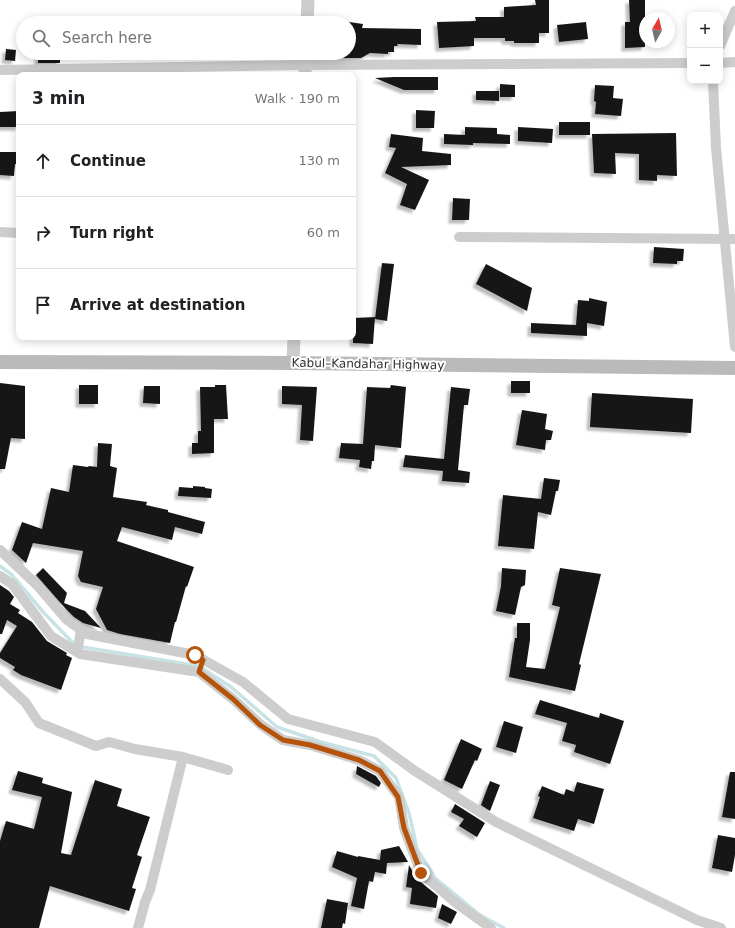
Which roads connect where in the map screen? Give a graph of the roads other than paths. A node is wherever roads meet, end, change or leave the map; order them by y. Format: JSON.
{"nodes":[{"id":1,"x":308,"y":0,"type":"edge"},
{"id":2,"x":735,"y":11,"type":"edge"},
{"id":3,"x":307,"y":16,"type":"edge"},
{"id":4,"x":723,"y":39,"type":"edge"},
{"id":5,"x":735,"y":62,"type":"edge"},
{"id":6,"x":687,"y":63,"type":"edge"},
{"id":7,"x":723,"y":63,"type":"edge"},
{"id":8,"x":305,"y":64,"type":"edge"},
{"id":9,"x":0,"y":70,"type":"edge"},
{"id":10,"x":713,"y":84,"type":"edge"},
{"id":11,"x":0,"y":232,"type":"edge"},
{"id":12,"x":16,"y":233,"type":"edge"},
{"id":13,"x":459,"y":237,"type":"dead end"},
{"id":14,"x":730,"y":239,"type":"edge"},
{"id":15,"x":294,"y":340,"type":"edge"},
{"id":16,"x":735,"y":348,"type":"edge"},
{"id":17,"x":0,"y":362,"type":"edge"},
{"id":18,"x":293,"y":363,"type":"junction"},
{"id":19,"x":735,"y":368,"type":"edge"},
{"id":20,"x":0,"y":550,"type":"edge"},
{"id":21,"x":0,"y":576,"type":"edge"},
{"id":22,"x":81,"y":630,"type":"junction"},
{"id":23,"x":77,"y":652,"type":"junction"},
{"id":24,"x":203,"y":660,"type":"junction"},
{"id":25,"x":199,"y":672,"type":"junction"},
{"id":26,"x":0,"y":679,"type":"edge"},
{"id":27,"x":183,"y":757,"type":"junction"},
{"id":28,"x":228,"y":770,"type":"dead end"},
{"id":29,"x":138,"y":928,"type":"edge"},
{"id":30,"x":491,"y":928,"type":"edge"},
{"id":31,"x":721,"y":928,"type":"edge"}],
"edges":[{"from":1,"to":3,"type":"street"},
{"from":2,"to":4,"type":"street"},
{"from":5,"to":7,"type":"street"},
{"from":6,"to":8,"type":"street"},
{"from":8,"to":9,"type":"street"},
{"from":10,"to":14,"type":"street"},
{"from":11,"to":12,"type":"street"},
{"from":13,"to":14,"type":"street"},
{"from":14,"to":16,"type":"street"},
{"from":15,"to":18,"type":"street"},
{"from":17,"to":18,"type":"main road","name":"Kabul–Kandahar Highway"},
{"from":18,"to":19,"type":"main road","name":"Kabul–Kandahar Highway"},
{"from":20,"to":22,"type":"street"},
{"from":21,"to":23,"type":"street"},
{"from":22,"to":23,"type":"street"},
{"from":22,"to":24,"type":"street"},
{"from":23,"to":25,"type":"street"},
{"from":24,"to":25,"type":"street"},
{"from":24,"to":31,"type":"street"},
{"from":25,"to":30,"type":"street"},
{"from":26,"to":27,"type":"street"},
{"from":27,"to":28,"type":"street"},
{"from":27,"to":29,"type":"street"}]}
